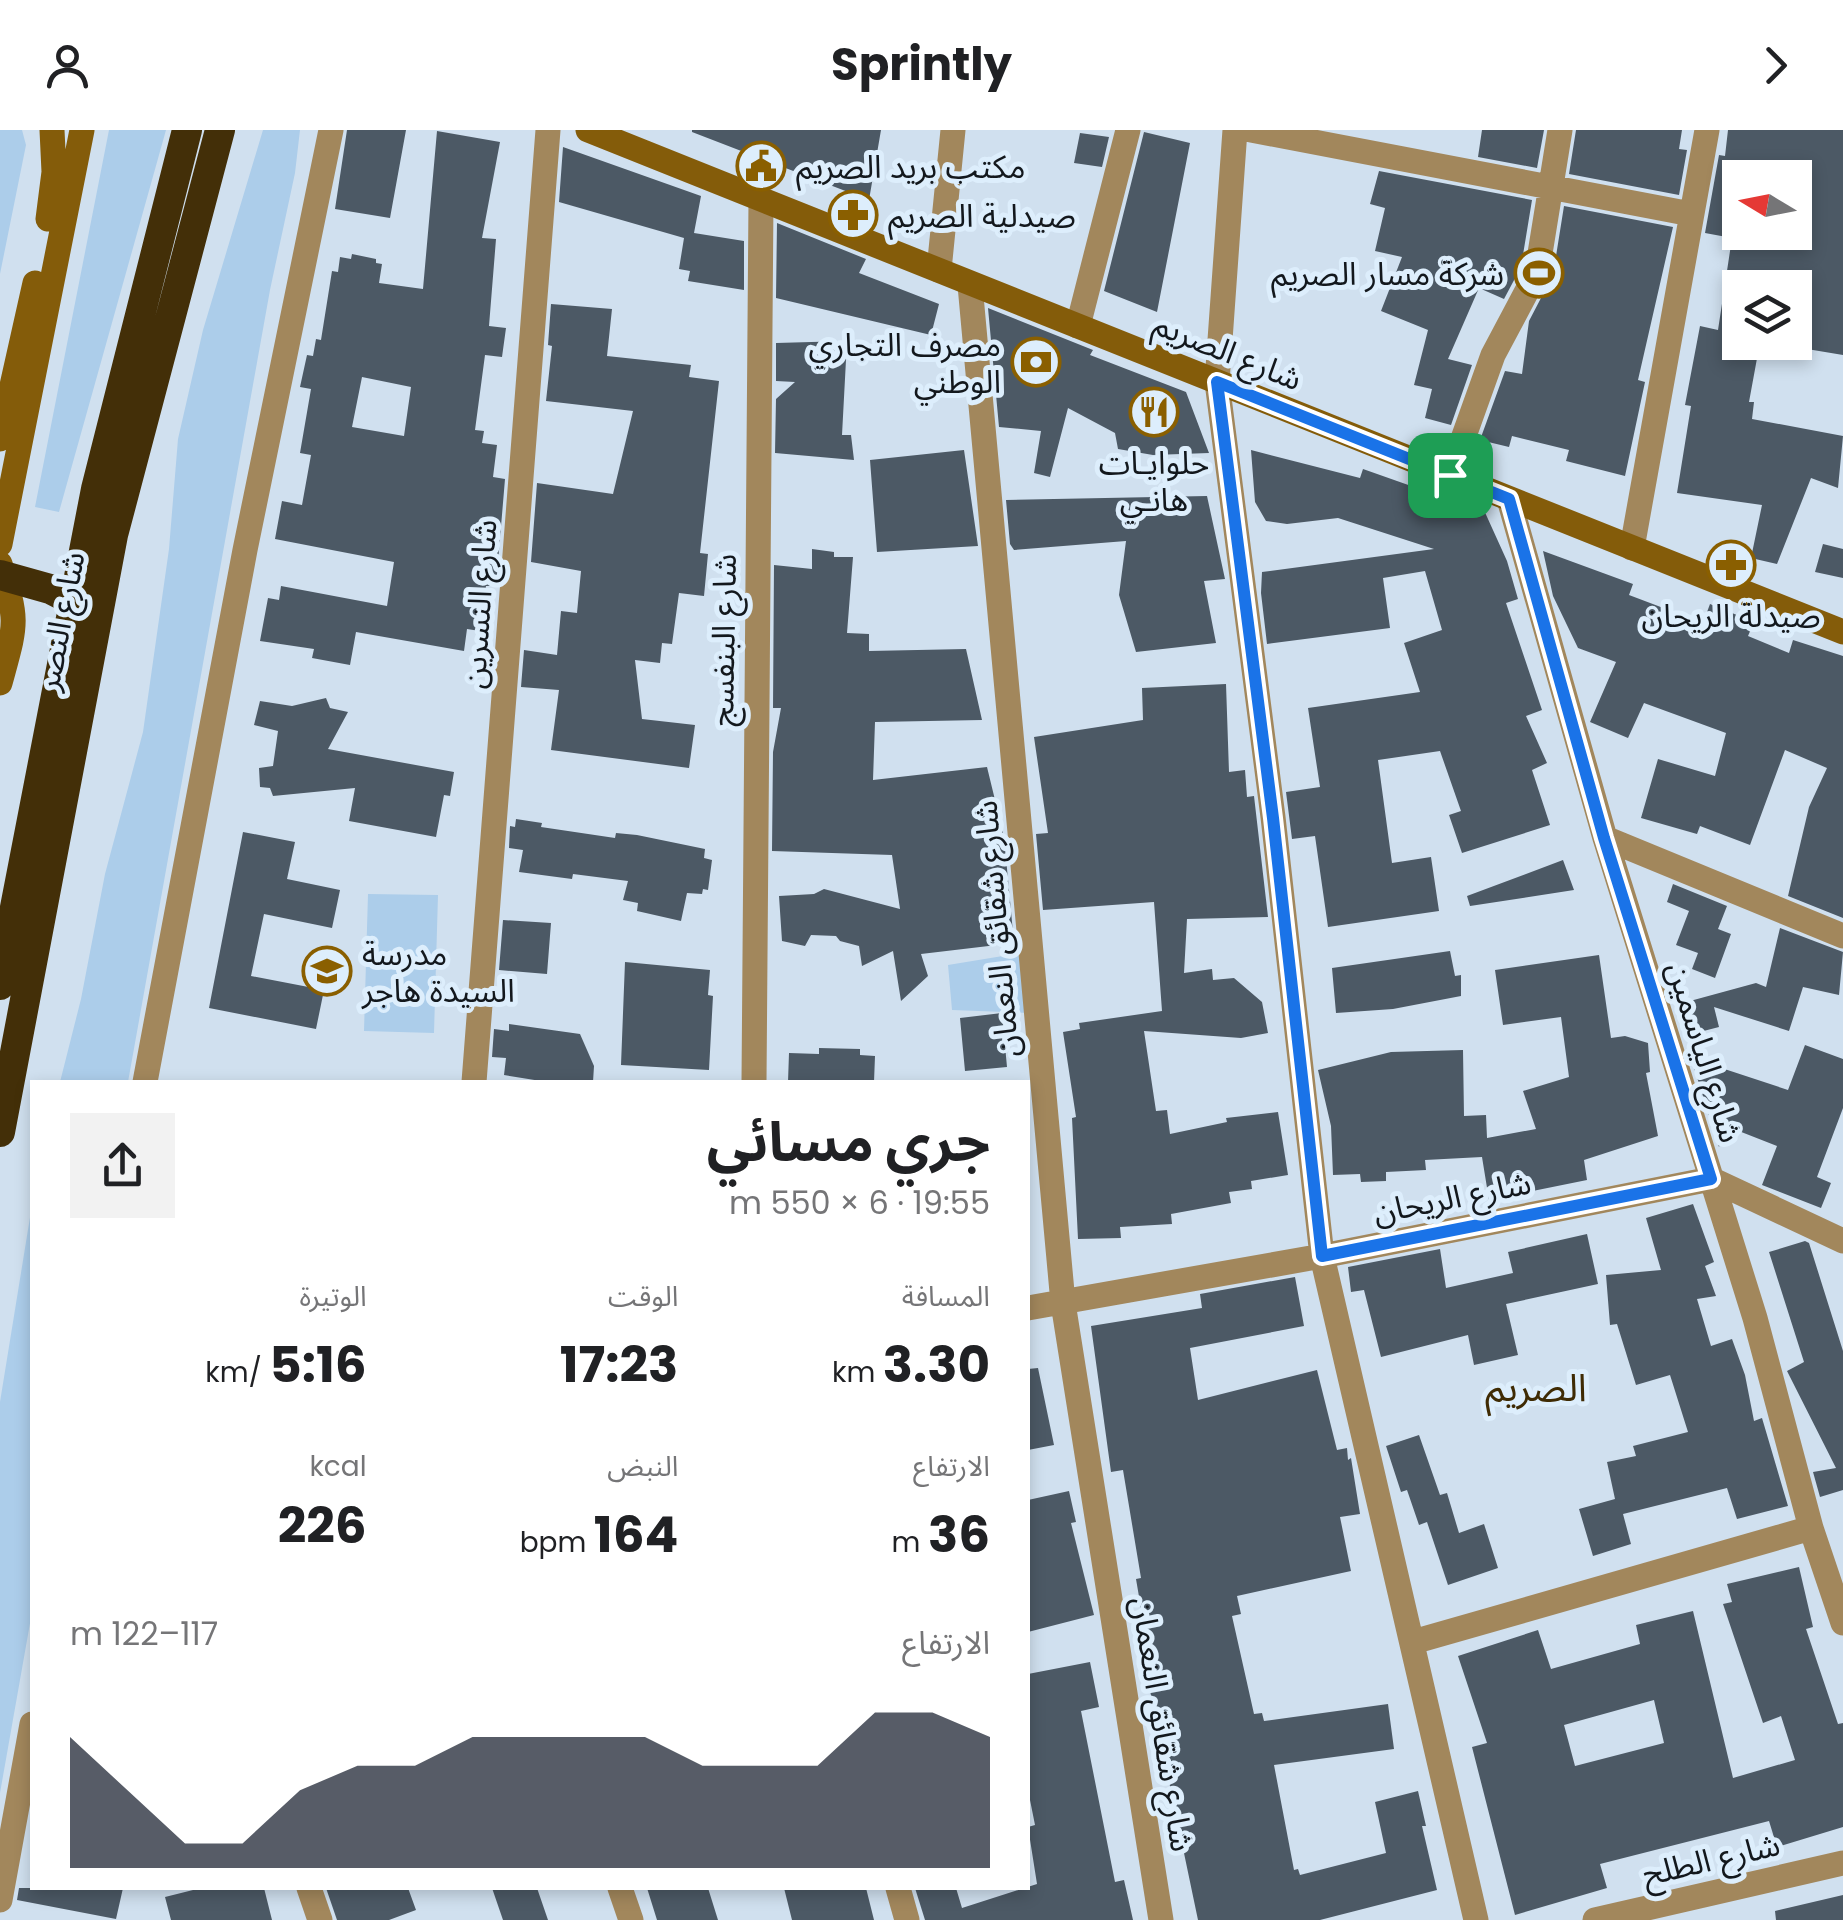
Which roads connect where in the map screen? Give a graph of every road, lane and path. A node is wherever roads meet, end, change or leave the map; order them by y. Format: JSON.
{"nodes":[{"id":1,"x":52,"y":130,"type":"edge"},
{"id":2,"x":82,"y":130,"type":"edge"},
{"id":3,"x":187,"y":130,"type":"edge"},
{"id":4,"x":220,"y":130,"type":"edge"},
{"id":5,"x":331,"y":130,"type":"edge"},
{"id":6,"x":548,"y":130,"type":"edge"},
{"id":7,"x":588,"y":130,"type":"edge"},
{"id":8,"x":953,"y":130,"type":"edge"},
{"id":9,"x":1128,"y":130,"type":"edge"},
{"id":10,"x":1235,"y":130,"type":"edge"},
{"id":11,"x":1251,"y":130,"type":"edge"},
{"id":12,"x":1560,"y":130,"type":"edge"},
{"id":13,"x":1707,"y":130,"type":"edge"},
{"id":14,"x":1553,"y":189,"type":"junction"},
{"id":15,"x":761,"y":199,"type":"junction"},
{"id":16,"x":1692,"y":214,"type":"junction"},
{"id":17,"x":939,"y":270,"type":"junction"},
{"id":18,"x":970,"y":285,"type":"junction"},
{"id":19,"x":1078,"y":326,"type":"junction"},
{"id":20,"x":1217,"y":382,"type":"junction"},
{"id":21,"x":0,"y":439,"type":"edge"},
{"id":22,"x":1450,"y":475,"type":"junction"},
{"id":23,"x":1509,"y":499,"type":"junction"},
{"id":24,"x":0,"y":544,"type":"edge"},
{"id":25,"x":1632,"y":548,"type":"junction"},
{"id":26,"x":1,"y":572,"type":"edge"},
{"id":27,"x":84,"y":608,"type":"junction"},
{"id":28,"x":1843,"y":632,"type":"edge"},
{"id":29,"x":0,"y":683,"type":"edge"},
{"id":30,"x":1604,"y":838,"type":"junction"},
{"id":31,"x":16,"y":922,"type":"edge"},
{"id":32,"x":1843,"y":936,"type":"edge"},
{"id":33,"x":0,"y":985,"type":"edge"},
{"id":34,"x":145,"y":1080,"type":"edge"},
{"id":35,"x":474,"y":1080,"type":"edge"},
{"id":36,"x":754,"y":1080,"type":"edge"},
{"id":37,"x":0,"y":1132,"type":"edge"},
{"id":38,"x":1711,"y":1179,"type":"junction"},
{"id":39,"x":1840,"y":1232,"type":"edge"},
{"id":40,"x":1322,"y":1256,"type":"junction"},
{"id":41,"x":1063,"y":1303,"type":"junction"},
{"id":42,"x":1030,"y":1308,"type":"edge"},
{"id":43,"x":1811,"y":1528,"type":"junction"},
{"id":44,"x":1843,"y":1622,"type":"edge"},
{"id":45,"x":1413,"y":1642,"type":"junction"},
{"id":46,"x":30,"y":1735,"type":"edge"},
{"id":47,"x":1843,"y":1863,"type":"edge"},
{"id":48,"x":311,"y":1890,"type":"edge"},
{"id":49,"x":621,"y":1890,"type":"edge"},
{"id":50,"x":899,"y":1890,"type":"edge"},
{"id":51,"x":0,"y":1900,"type":"edge"},
{"id":52,"x":320,"y":1920,"type":"edge"},
{"id":53,"x":631,"y":1920,"type":"edge"},
{"id":54,"x":907,"y":1920,"type":"edge"},
{"id":55,"x":1162,"y":1920,"type":"edge"},
{"id":56,"x":1476,"y":1920,"type":"edge"},
{"id":57,"x":1594,"y":1920,"type":"edge"}],
"edges":[{"from":1,"to":21,"type":"street"},
{"from":2,"to":24,"type":"street"},
{"from":3,"to":27,"type":"highway","name":"شارع النصر"},
{"from":4,"to":27,"type":"highway","name":"شارع النصر"},
{"from":5,"to":34,"type":"street"},
{"from":6,"to":35,"type":"street","name":"شارع النسرين"},
{"from":7,"to":15,"type":"street","name":"شارع الصريم"},
{"from":8,"to":17,"type":"street"},
{"from":9,"to":19,"type":"street"},
{"from":10,"to":20,"type":"street"},
{"from":11,"to":14,"type":"street"},
{"from":12,"to":14,"type":"street"},
{"from":13,"to":16,"type":"street"},
{"from":14,"to":16,"type":"street"},
{"from":14,"to":22,"type":"street"},
{"from":15,"to":17,"type":"street","name":"شارع الصريم"},
{"from":15,"to":36,"type":"street","name":"شارع البنفسج"},
{"from":16,"to":25,"type":"street"},
{"from":17,"to":18,"type":"street","name":"شارع الصريم"},
{"from":18,"to":19,"type":"street","name":"شارع الصريم"},
{"from":18,"to":41,"type":"street","name":"شارع شقائق النعمان"},
{"from":19,"to":20,"type":"street","name":"شارع الصريم"},
{"from":20,"to":22,"type":"street","name":"شارع الصريم"},
{"from":20,"to":40,"type":"street"},
{"from":22,"to":23,"type":"street","name":"شارع الصريم"},
{"from":23,"to":25,"type":"street","name":"شارع الصريم"},
{"from":23,"to":30,"type":"street","name":"شارع الياسمين"},
{"from":25,"to":28,"type":"street","name":"شارع الصريم"},
{"from":26,"to":27,"type":"highway"},
{"from":26,"to":29,"type":"street"},
{"from":27,"to":31,"type":"highway","name":"شارع النصر"},
{"from":30,"to":32,"type":"street"},
{"from":30,"to":38,"type":"street","name":"شارع الياسمين"},
{"from":31,"to":33,"type":"highway","name":"شارع النصر"},
{"from":31,"to":37,"type":"highway","name":"شارع النصر"},
{"from":38,"to":39,"type":"street"},
{"from":38,"to":40,"type":"street","name":"شارع الريحان"},
{"from":38,"to":43,"type":"street","name":"شارع الياسمين"},
{"from":40,"to":41,"type":"street","name":"شارع الريحان"},
{"from":40,"to":45,"type":"street"},
{"from":41,"to":42,"type":"street","name":"شارع الريحان"},
{"from":41,"to":55,"type":"street","name":"شارع شقائق النعمان"},
{"from":43,"to":44,"type":"street","name":"شارع الياسمين"},
{"from":43,"to":45,"type":"street"},
{"from":45,"to":56,"type":"street"},
{"from":46,"to":51,"type":"street"},
{"from":47,"to":57,"type":"street","name":"شارع الطلح"},
{"from":48,"to":52,"type":"street"},
{"from":49,"to":53,"type":"street"},
{"from":50,"to":54,"type":"street"}]}
